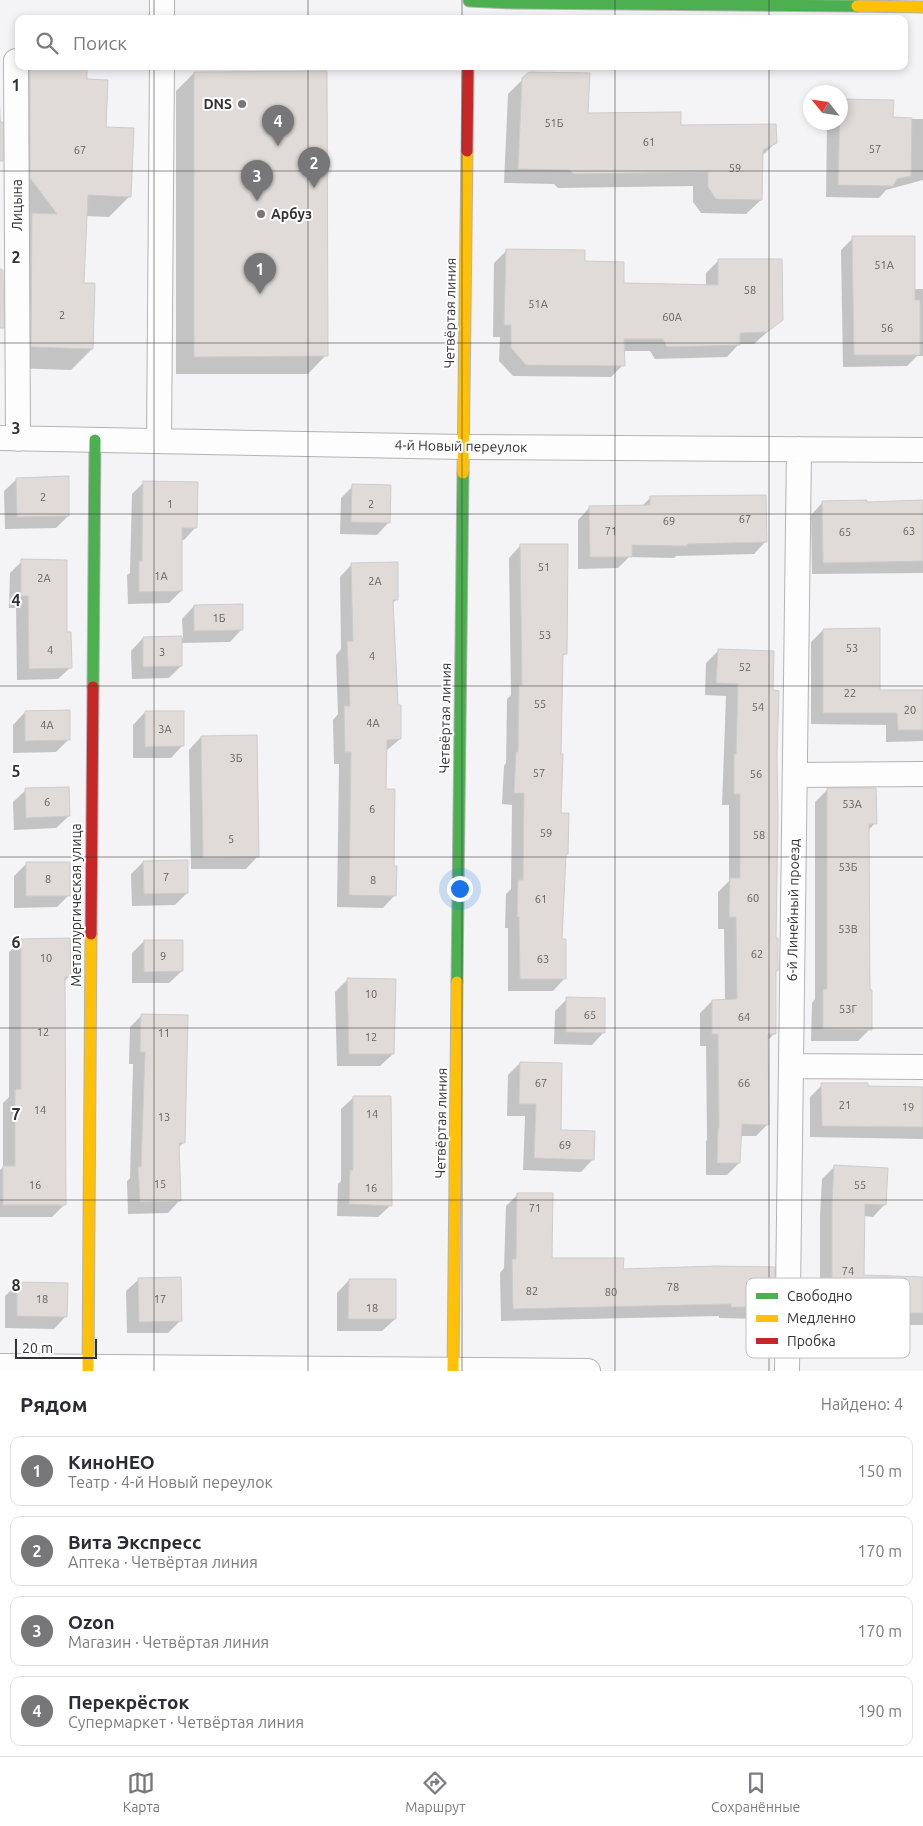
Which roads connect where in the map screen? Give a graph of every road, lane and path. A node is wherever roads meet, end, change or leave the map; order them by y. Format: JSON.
{"nodes":[{"id":1,"x":162,"y":0,"type":"edge"},
{"id":2,"x":468,"y":4,"type":"edge"},
{"id":3,"x":923,"y":7,"type":"edge"},
{"id":4,"x":162,"y":15,"type":"edge"},
{"id":5,"x":11,"y":61,"type":"edge"},
{"id":6,"x":162,"y":70,"type":"edge"},
{"id":7,"x":468,"y":70,"type":"edge"},
{"id":8,"x":9,"y":438,"type":"edge"},
{"id":9,"x":95,"y":440,"type":"junction"},
{"id":10,"x":159,"y":441,"type":"junction"},
{"id":11,"x":463,"y":447,"type":"junction"},
{"id":12,"x":799,"y":449,"type":"junction"},
{"id":13,"x":923,"y":450,"type":"edge"},
{"id":14,"x":923,"y":774,"type":"edge"},
{"id":15,"x":795,"y":775,"type":"junction"},
{"id":16,"x":790,"y":1066,"type":"junction"},
{"id":17,"x":923,"y":1067,"type":"edge"},
{"id":18,"x":788,"y":1278,"type":"edge"},
{"id":19,"x":787,"y":1358,"type":"edge"},
{"id":20,"x":0,"y":1366,"type":"edge"},
{"id":21,"x":88,"y":1369,"type":"edge"},
{"id":22,"x":453,"y":1370,"type":"edge"},
{"id":23,"x":588,"y":1371,"type":"edge"},
{"id":24,"x":787,"y":1371,"type":"edge"}],
"edges":[{"from":1,"to":4,"type":"street"},
{"from":2,"to":3,"type":"street"},
{"from":5,"to":8,"type":"street","name":"Лицына"},
{"from":6,"to":10,"type":"street"},
{"from":7,"to":11,"type":"street","name":"Четвёртая линия"},
{"from":8,"to":9,"type":"street","name":"4-й Новый переулок"},
{"from":9,"to":10,"type":"street","name":"4-й Новый переулок"},
{"from":9,"to":21,"type":"street","name":"Металлургическая улица"},
{"from":10,"to":11,"type":"street","name":"4-й Новый переулок"},
{"from":11,"to":12,"type":"street","name":"4-й Новый переулок"},
{"from":11,"to":22,"type":"street","name":"Четвёртая линия"},
{"from":12,"to":13,"type":"street","name":"4-й Новый переулок"},
{"from":12,"to":15,"type":"street","name":"6-й Линейный проезд"},
{"from":14,"to":15,"type":"street"},
{"from":15,"to":16,"type":"street","name":"6-й Линейный проезд"},
{"from":16,"to":17,"type":"street"},
{"from":16,"to":18,"type":"street","name":"6-й Линейный проезд"},
{"from":19,"to":24,"type":"street","name":"6-й Линейный проезд"},
{"from":20,"to":21,"type":"street"},
{"from":21,"to":22,"type":"street"},
{"from":22,"to":23,"type":"street"}]}
